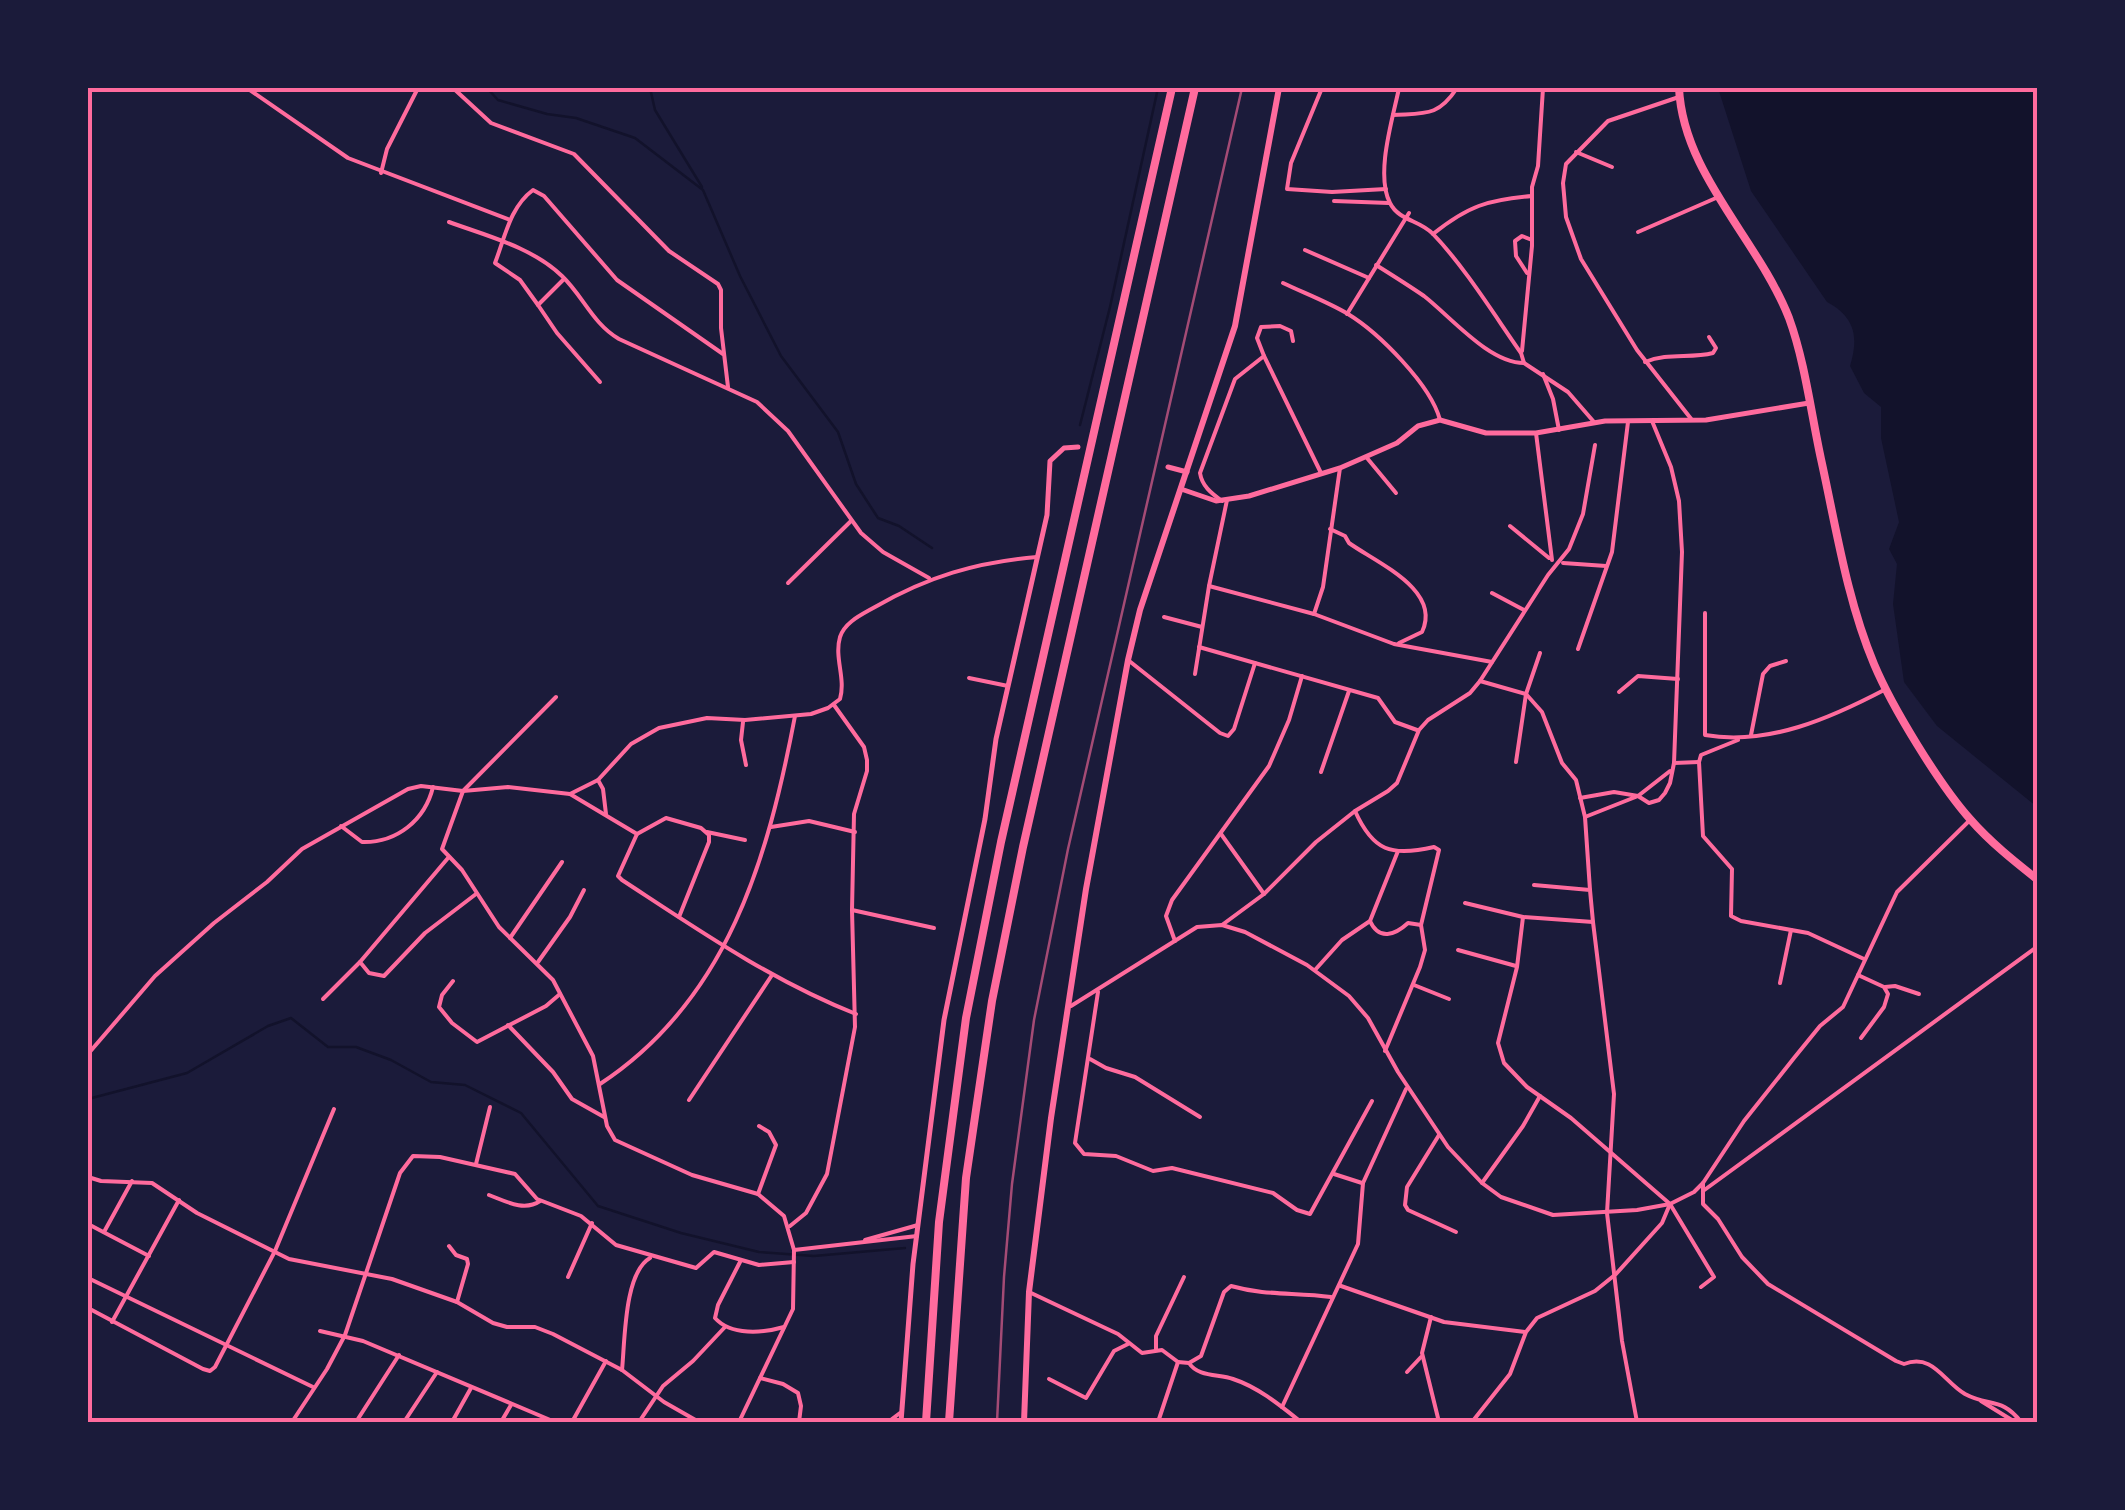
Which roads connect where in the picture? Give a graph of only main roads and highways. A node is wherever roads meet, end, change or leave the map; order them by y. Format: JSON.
{"nodes":[{"id":1,"x":1172,"y":88,"type":"edge"},
{"id":2,"x":1195,"y":88,"type":"edge"},
{"id":3,"x":1278,"y":88,"type":"edge"},
{"id":4,"x":1679,"y":92,"type":"edge"},
{"id":5,"x":2038,"y":880,"type":"edge"},
{"id":6,"x":926,"y":1422,"type":"edge"},
{"id":7,"x":948,"y":1422,"type":"edge"},
{"id":8,"x":1024,"y":1422,"type":"edge"}],
"edges":[{"from":1,"to":6,"type":"main road"},
{"from":2,"to":7,"type":"main road"},
{"from":3,"to":8,"type":"main road"},
{"from":4,"to":5,"type":"main road"}]}
